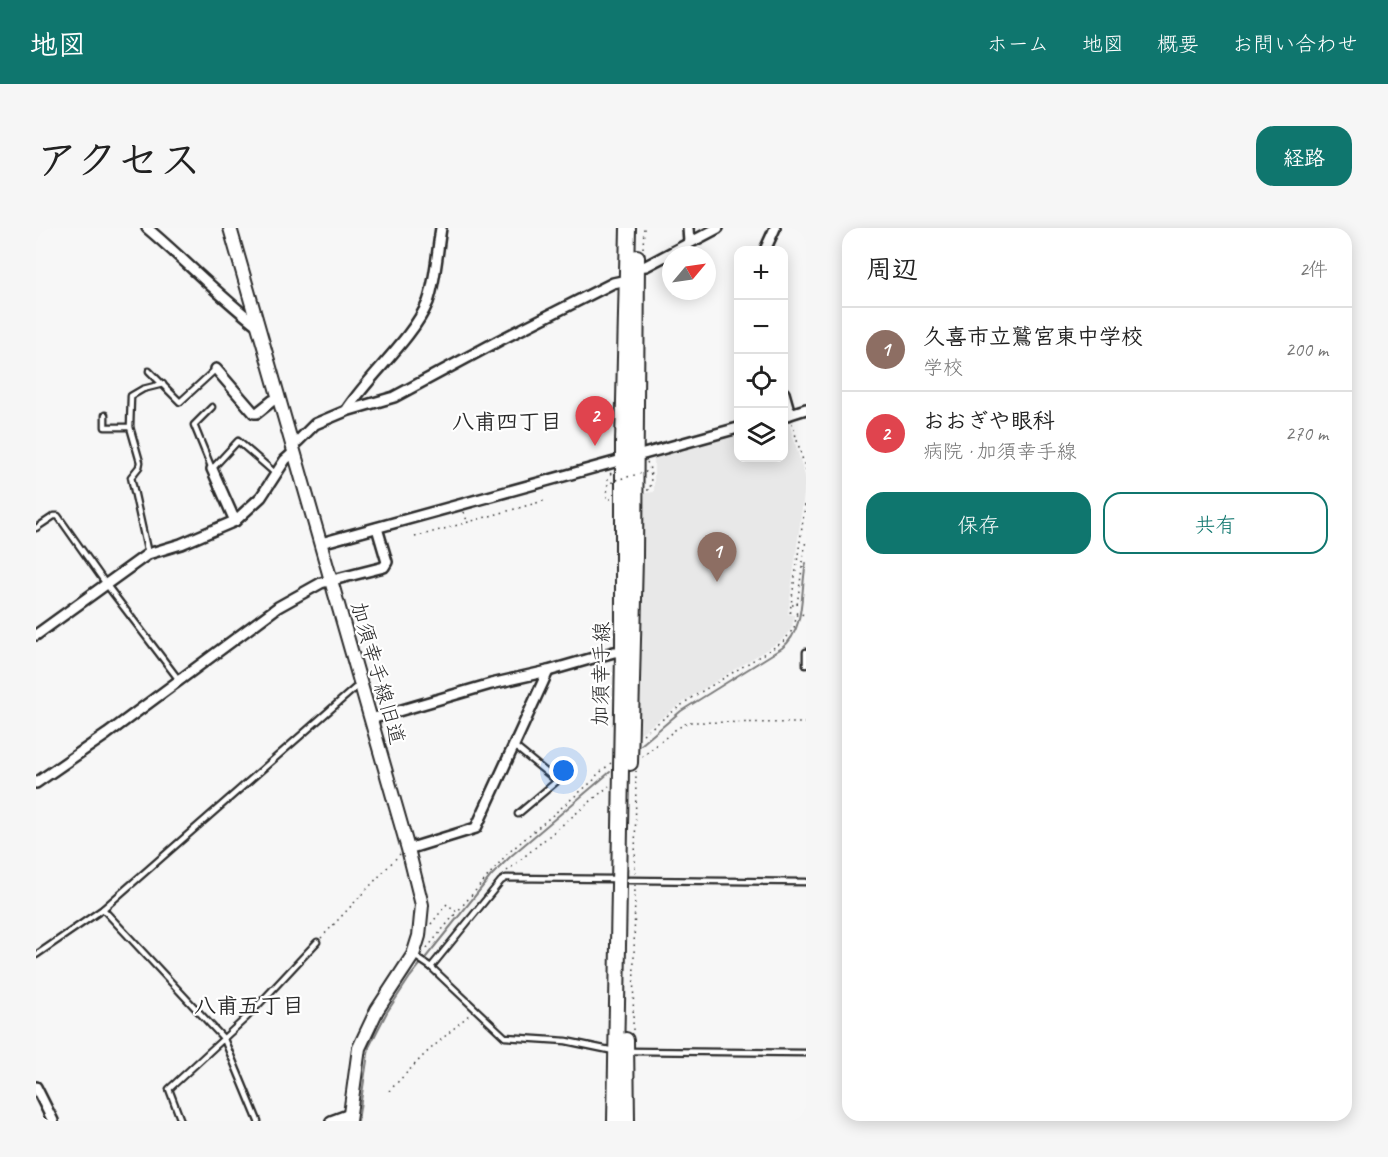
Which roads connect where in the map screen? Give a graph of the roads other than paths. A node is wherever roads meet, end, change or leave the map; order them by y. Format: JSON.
{"nodes":[{"id":1,"x":147,"y":228,"type":"edge"},
{"id":2,"x":230,"y":228,"type":"edge"},
{"id":3,"x":441,"y":228,"type":"edge"},
{"id":4,"x":628,"y":228,"type":"edge"},
{"id":5,"x":637,"y":228,"type":"edge"},
{"id":6,"x":688,"y":228,"type":"edge"},
{"id":7,"x":718,"y":228,"type":"edge"},
{"id":8,"x":762,"y":228,"type":"edge"},
{"id":9,"x":774,"y":230,"type":"edge"},
{"id":10,"x":689,"y":242,"type":"junction"},
{"id":11,"x":767,"y":246,"type":"edge"},
{"id":12,"x":637,"y":267,"type":"junction"},
{"id":13,"x":627,"y":280,"type":"junction"},
{"id":14,"x":258,"y":326,"type":"junction"},
{"id":15,"x":216,"y":369,"type":"joint"},
{"id":16,"x":149,"y":371,"type":"dead end"},
{"id":17,"x":162,"y":384,"type":"junction"},
{"id":18,"x":279,"y":398,"type":"junction"},
{"id":19,"x":212,"y":407,"type":"dead end"},
{"id":20,"x":806,"y":409,"type":"edge"},
{"id":21,"x":346,"y":411,"type":"junction"},
{"id":22,"x":105,"y":415,"type":"dead end"},
{"id":23,"x":788,"y":415,"type":"edge"},
{"id":24,"x":130,"y":427,"type":"junction"},
{"id":25,"x":734,"y":429,"type":"edge"},
{"id":26,"x":293,"y":448,"type":"junction"},
{"id":27,"x":635,"y":460,"type":"junction"},
{"id":28,"x":212,"y":469,"type":"junction"},
{"id":29,"x":276,"y":474,"type":"junction"},
{"id":30,"x":234,"y":522,"type":"junction"},
{"id":31,"x":36,"y":528,"type":"edge"},
{"id":32,"x":377,"y":528,"type":"junction"},
{"id":33,"x":321,"y":543,"type":"junction"},
{"id":34,"x":148,"y":554,"type":"junction"},
{"id":35,"x":332,"y":581,"type":"junction"},
{"id":36,"x":106,"y":584,"type":"junction"},
{"id":37,"x":36,"y":635,"type":"edge"},
{"id":38,"x":623,"y":652,"type":"junction"},
{"id":39,"x":806,"y":652,"type":"edge"},
{"id":40,"x":806,"y":665,"type":"edge"},
{"id":41,"x":548,"y":671,"type":"junction"},
{"id":42,"x":179,"y":680,"type":"junction"},
{"id":43,"x":361,"y":685,"type":"junction"},
{"id":44,"x":371,"y":719,"type":"junction"},
{"id":45,"x":513,"y":745,"type":"junction"},
{"id":46,"x":36,"y":783,"type":"edge"},
{"id":47,"x":518,"y":814,"type":"dead end"},
{"id":48,"x":408,"y":849,"type":"junction"},
{"id":49,"x":629,"y":880,"type":"junction"},
{"id":50,"x":806,"y":882,"type":"edge"},
{"id":51,"x":103,"y":909,"type":"junction"},
{"id":52,"x":317,"y":942,"type":"road end"},
{"id":53,"x":36,"y":956,"type":"edge"},
{"id":54,"x":416,"y":956,"type":"junction"},
{"id":55,"x":429,"y":966,"type":"junction"},
{"id":56,"x":224,"y":1039,"type":"junction"},
{"id":57,"x":621,"y":1051,"type":"junction"},
{"id":58,"x":806,"y":1053,"type":"edge"},
{"id":59,"x":36,"y":1087,"type":"edge"},
{"id":60,"x":350,"y":1118,"type":"edge"},
{"id":61,"x":53,"y":1121,"type":"edge"},
{"id":62,"x":181,"y":1121,"type":"edge"},
{"id":63,"x":258,"y":1121,"type":"edge"},
{"id":64,"x":332,"y":1121,"type":"edge"},
{"id":65,"x":615,"y":1121,"type":"edge"},
{"id":66,"x":627,"y":1121,"type":"edge"}],
"edges":[{"from":1,"to":14,"type":"street"},
{"from":2,"to":14,"type":"street","name":"加須幸手線旧道"},
{"from":3,"to":21,"type":"street"},
{"from":4,"to":13,"type":"main road","name":"加須幸手線"},
{"from":5,"to":12,"type":"main road","name":"加須幸手線"},
{"from":6,"to":10,"type":"street"},
{"from":7,"to":10,"type":"street"},
{"from":8,"to":9,"type":"street"},
{"from":9,"to":11,"type":"street"},
{"from":10,"to":12,"type":"street"},
{"from":12,"to":27,"type":"main road","name":"加須幸手線"},
{"from":13,"to":21,"type":"street"},
{"from":13,"to":27,"type":"main road","name":"加須幸手線"},
{"from":14,"to":18,"type":"street","name":"加須幸手線旧道"},
{"from":15,"to":17,"type":"lane"},
{"from":15,"to":18,"type":"street"},
{"from":16,"to":17,"type":"lane"},
{"from":17,"to":24,"type":"lane"},
{"from":18,"to":26,"type":"street","name":"加須幸手線旧道"},
{"from":19,"to":28,"type":"lane"},
{"from":20,"to":23,"type":"street"},
{"from":21,"to":26,"type":"street"},
{"from":22,"to":24,"type":"lane"},
{"from":24,"to":34,"type":"lane"},
{"from":25,"to":27,"type":"street"},
{"from":26,"to":29,"type":"street"},
{"from":26,"to":33,"type":"street","name":"加須幸手線旧道"},
{"from":27,"to":32,"type":"street"},
{"from":27,"to":38,"type":"main road","name":"加須幸手線"},
{"from":27,"to":49,"type":"main road","name":"加須幸手線"},
{"from":28,"to":29,"type":"lane"},
{"from":28,"to":30,"type":"street"},
{"from":29,"to":30,"type":"street"},
{"from":30,"to":34,"type":"street"},
{"from":31,"to":36,"type":"lane"},
{"from":32,"to":33,"type":"street"},
{"from":32,"to":35,"type":"street"},
{"from":33,"to":35,"type":"street","name":"加須幸手線旧道"},
{"from":34,"to":36,"type":"street"},
{"from":35,"to":42,"type":"street"},
{"from":35,"to":43,"type":"street","name":"加須幸手線旧道"},
{"from":36,"to":37,"type":"street"},
{"from":36,"to":42,"type":"lane"},
{"from":38,"to":41,"type":"street"},
{"from":38,"to":49,"type":"main road","name":"加須幸手線"},
{"from":39,"to":40,"type":"lane"},
{"from":41,"to":44,"type":"street"},
{"from":41,"to":45,"type":"street"},
{"from":42,"to":46,"type":"street"},
{"from":43,"to":44,"type":"street","name":"加須幸手線旧道"},
{"from":43,"to":51,"type":"lane"},
{"from":44,"to":48,"type":"street","name":"加須幸手線旧道"},
{"from":45,"to":47,"type":"lane"},
{"from":45,"to":48,"type":"street"},
{"from":48,"to":54,"type":"street","name":"加須幸手線旧道"},
{"from":49,"to":50,"type":"lane"},
{"from":49,"to":55,"type":"lane"},
{"from":49,"to":57,"type":"main road","name":"加須幸手線"},
{"from":51,"to":53,"type":"lane"},
{"from":51,"to":56,"type":"lane"},
{"from":52,"to":56,"type":"lane"},
{"from":54,"to":55,"type":"lane"},
{"from":54,"to":60,"type":"street","name":"加須幸手線旧道"},
{"from":55,"to":57,"type":"lane"},
{"from":56,"to":62,"type":"lane"},
{"from":56,"to":63,"type":"lane"},
{"from":57,"to":58,"type":"lane"},
{"from":57,"to":65,"type":"main road","name":"加須幸手線"},
{"from":57,"to":66,"type":"main road","name":"加須幸手線"},
{"from":59,"to":61,"type":"street"},
{"from":60,"to":64,"type":"street"}]}
